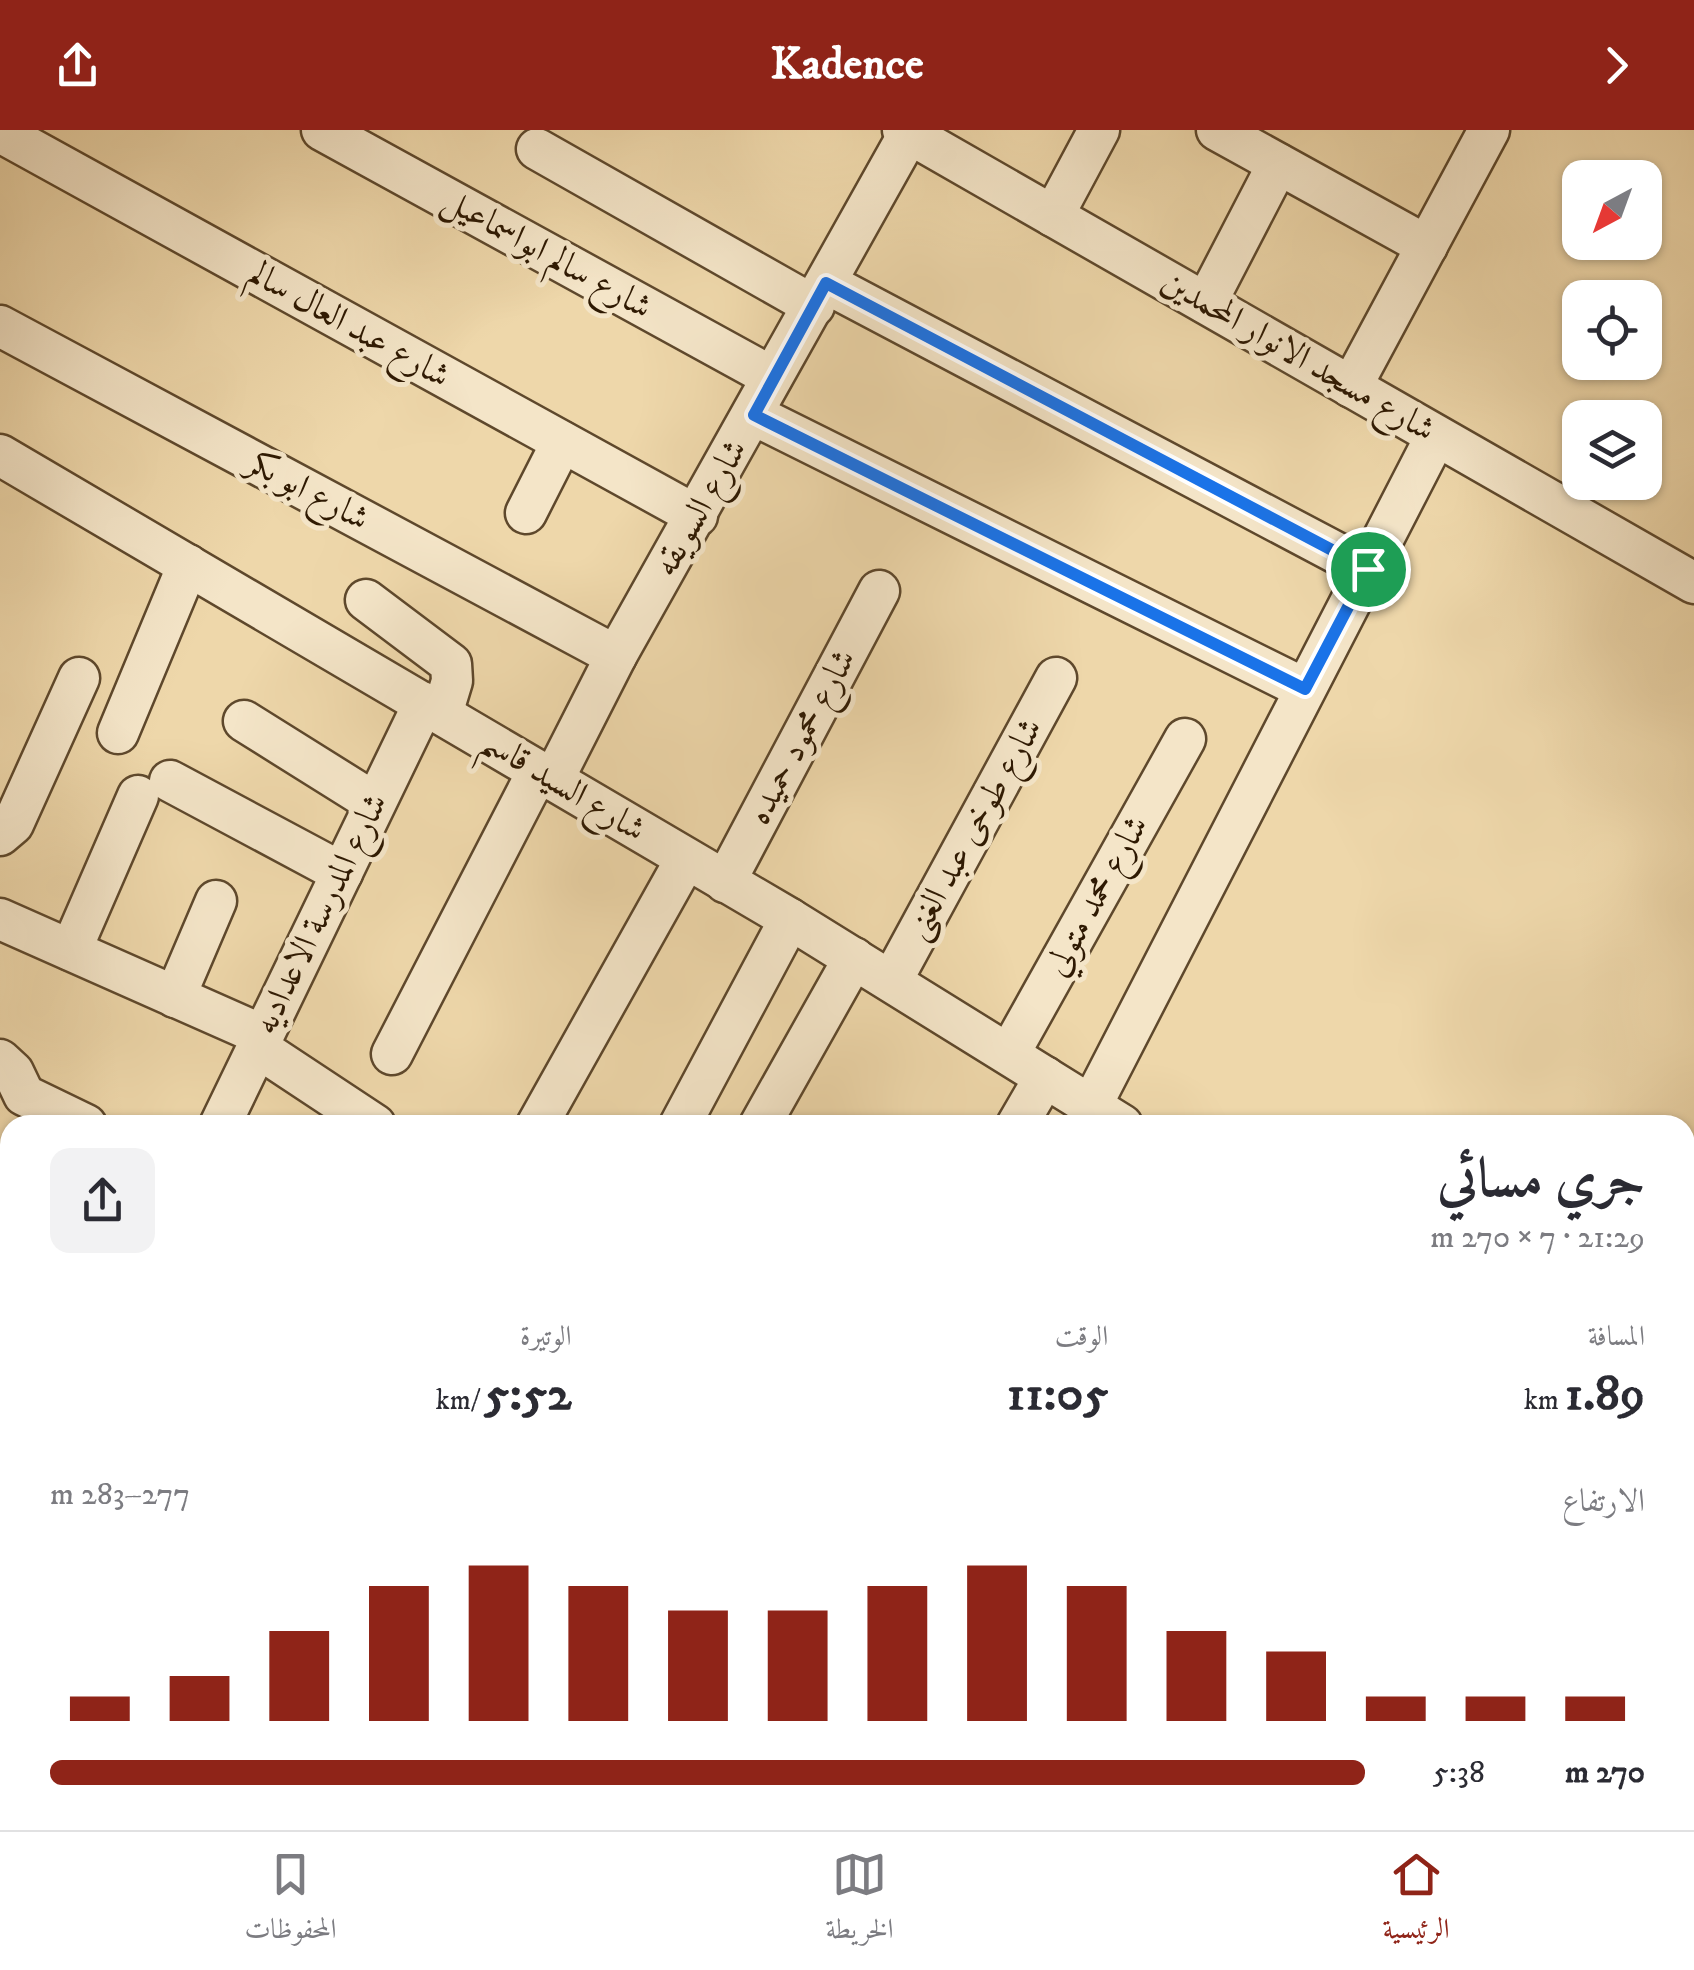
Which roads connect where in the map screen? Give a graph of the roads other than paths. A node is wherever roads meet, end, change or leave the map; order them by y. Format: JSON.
{"nodes":[{"id":1,"x":322,"y":130,"type":"edge"},
{"id":2,"x":1099,"y":130,"type":"edge"},
{"id":3,"x":1218,"y":130,"type":"edge"},
{"id":4,"x":1489,"y":130,"type":"edge"},
{"id":5,"x":908,"y":131,"type":"edge"},
{"id":6,"x":1,"y":135,"type":"edge"},
{"id":7,"x":537,"y":149,"type":"dead end"},
{"id":8,"x":1278,"y":164,"type":"junction"},
{"id":9,"x":1052,"y":216,"type":"junction"},
{"id":10,"x":1427,"y":246,"type":"junction"},
{"id":11,"x":820,"y":294,"type":"junction"},
{"id":12,"x":1206,"y":302,"type":"junction"},
{"id":13,"x":0,"y":326,"type":"edge"},
{"id":14,"x":772,"y":377,"type":"junction"},
{"id":15,"x":1351,"y":387,"type":"junction"},
{"id":16,"x":754,"y":415,"type":"junction"},
{"id":17,"x":1436,"y":436,"type":"junction"},
{"id":18,"x":562,"y":442,"type":"junction"},
{"id":19,"x":0,"y":455,"type":"edge"},
{"id":20,"x":526,"y":513,"type":"dead end"},
{"id":21,"x":697,"y":516,"type":"junction"},
{"id":22,"x":188,"y":565,"type":"junction"},
{"id":23,"x":1368,"y":569,"type":"junction"},
{"id":24,"x":1694,"y":583,"type":"edge"},
{"id":25,"x":879,"y":592,"type":"dead end"},
{"id":26,"x":366,"y":600,"type":"dead end"},
{"id":27,"x":616,"y":656,"type":"junction"},
{"id":28,"x":80,"y":678,"type":"dead end"},
{"id":29,"x":1056,"y":678,"type":"dead end"},
{"id":30,"x":1305,"y":689,"type":"junction"},
{"id":31,"x":433,"y":708,"type":"junction"},
{"id":32,"x":244,"y":722,"type":"dead end"},
{"id":33,"x":118,"y":733,"type":"dead end"},
{"id":34,"x":1185,"y":739,"type":"dead end"},
{"id":35,"x":546,"y":775,"type":"junction"},
{"id":36,"x":375,"y":804,"type":"junction"},
{"id":37,"x":7,"y":829,"type":"edge"},
{"id":38,"x":686,"y":859,"type":"junction"},
{"id":39,"x":342,"y":873,"type":"junction"},
{"id":40,"x":725,"y":882,"type":"junction"},
{"id":41,"x":216,"y":901,"type":"dead end"},
{"id":42,"x":0,"y":919,"type":"edge"},
{"id":43,"x":790,"y":919,"type":"junction"},
{"id":44,"x":71,"y":950,"type":"junction"},
{"id":45,"x":854,"y":958,"type":"junction"},
{"id":46,"x":892,"y":980,"type":"junction"},
{"id":47,"x":175,"y":996,"type":"junction"},
{"id":48,"x":259,"y":1041,"type":"junction"},
{"id":49,"x":392,"y":1054,"type":"dead end"},
{"id":50,"x":1008,"y":1054,"type":"junction"},
{"id":51,"x":0,"y":1060,"type":"edge"},
{"id":52,"x":1045,"y":1077,"type":"junction"},
{"id":53,"x":57,"y":1115,"type":"edge"},
{"id":54,"x":225,"y":1115,"type":"edge"},
{"id":55,"x":361,"y":1115,"type":"edge"},
{"id":56,"x":543,"y":1115,"type":"edge"},
{"id":57,"x":685,"y":1115,"type":"edge"},
{"id":58,"x":766,"y":1115,"type":"edge"},
{"id":59,"x":1023,"y":1115,"type":"edge"},
{"id":60,"x":1107,"y":1115,"type":"edge"}],
"edges":[{"from":1,"to":14,"type":"street","name":"شارع سالم ابواسماعيل"},
{"from":2,"to":9,"type":"street"},
{"from":3,"to":8,"type":"street"},
{"from":4,"to":10,"type":"street"},
{"from":5,"to":9,"type":"street","name":"شارع مسجد الانوار المحمدين"},
{"from":5,"to":11,"type":"street","name":"شارع السويقه"},
{"from":6,"to":18,"type":"street","name":"شارع عبد العال سالم"},
{"from":7,"to":11,"type":"street"},
{"from":8,"to":10,"type":"street"},
{"from":8,"to":12,"type":"street"},
{"from":9,"to":12,"type":"street","name":"شارع مسجد الانوار المحمدين"},
{"from":10,"to":15,"type":"street"},
{"from":11,"to":14,"type":"street","name":"شارع السويقه"},
{"from":11,"to":23,"type":"street"},
{"from":12,"to":15,"type":"street","name":"شارع مسجد الانوار المحمدين"},
{"from":13,"to":27,"type":"street","name":"شارع ابو بكر"},
{"from":14,"to":16,"type":"street","name":"شارع السويقه"},
{"from":15,"to":17,"type":"street","name":"شارع مسجد الانوار المحمدين"},
{"from":16,"to":21,"type":"street","name":"شارع السويقه"},
{"from":16,"to":30,"type":"street"},
{"from":17,"to":23,"type":"street"},
{"from":17,"to":24,"type":"street","name":"شارع مسجد الانوار المحمدين"},
{"from":18,"to":20,"type":"street"},
{"from":18,"to":21,"type":"street","name":"شارع عبد العال سالم"},
{"from":19,"to":22,"type":"street","name":"شارع السيد قاسم"},
{"from":21,"to":27,"type":"street","name":"شارع السويقه"},
{"from":22,"to":31,"type":"street","name":"شارع السيد قاسم"},
{"from":22,"to":33,"type":"street"},
{"from":23,"to":30,"type":"street"},
{"from":25,"to":40,"type":"street","name":"شارع محمود حميده"},
{"from":26,"to":31,"type":"street","name":"شارع المدرسة الاعداديه"},
{"from":27,"to":35,"type":"street","name":"شارع السويقه"},
{"from":28,"to":37,"type":"street"},
{"from":29,"to":46,"type":"street","name":"شارع طوخى عبد الغنى"},
{"from":30,"to":60,"type":"street"},
{"from":31,"to":35,"type":"street","name":"شارع السيد قاسم"},
{"from":31,"to":36,"type":"street","name":"شارع المدرسة الاعداديه"},
{"from":32,"to":36,"type":"street"},
{"from":34,"to":50,"type":"street","name":"شارع محمد متولي"},
{"from":35,"to":38,"type":"street","name":"شارع السيد قاسم"},
{"from":35,"to":49,"type":"street","name":"شارع السويقه"},
{"from":36,"to":39,"type":"street","name":"شارع المدرسة الاعداديه"},
{"from":38,"to":40,"type":"street","name":"شارع السيد قاسم"},
{"from":38,"to":56,"type":"street"},
{"from":39,"to":44,"type":"street"},
{"from":39,"to":48,"type":"street","name":"شارع المدرسة الاعداديه"},
{"from":40,"to":43,"type":"street","name":"شارع السيد قاسم"},
{"from":41,"to":47,"type":"street"},
{"from":42,"to":44,"type":"street"},
{"from":43,"to":45,"type":"street","name":"شارع السيد قاسم"},
{"from":43,"to":57,"type":"street"},
{"from":44,"to":47,"type":"street"},
{"from":45,"to":46,"type":"street","name":"شارع السيد قاسم"},
{"from":45,"to":58,"type":"street"},
{"from":46,"to":50,"type":"street","name":"شارع السيد قاسم"},
{"from":47,"to":48,"type":"street"},
{"from":48,"to":54,"type":"street","name":"شارع المدرسة الاعداديه"},
{"from":48,"to":55,"type":"street"},
{"from":50,"to":52,"type":"street","name":"شارع السيد قاسم"},
{"from":51,"to":53,"type":"street"},
{"from":52,"to":59,"type":"street"},
{"from":52,"to":60,"type":"street","name":"شارع السيد قاسم"}]}
